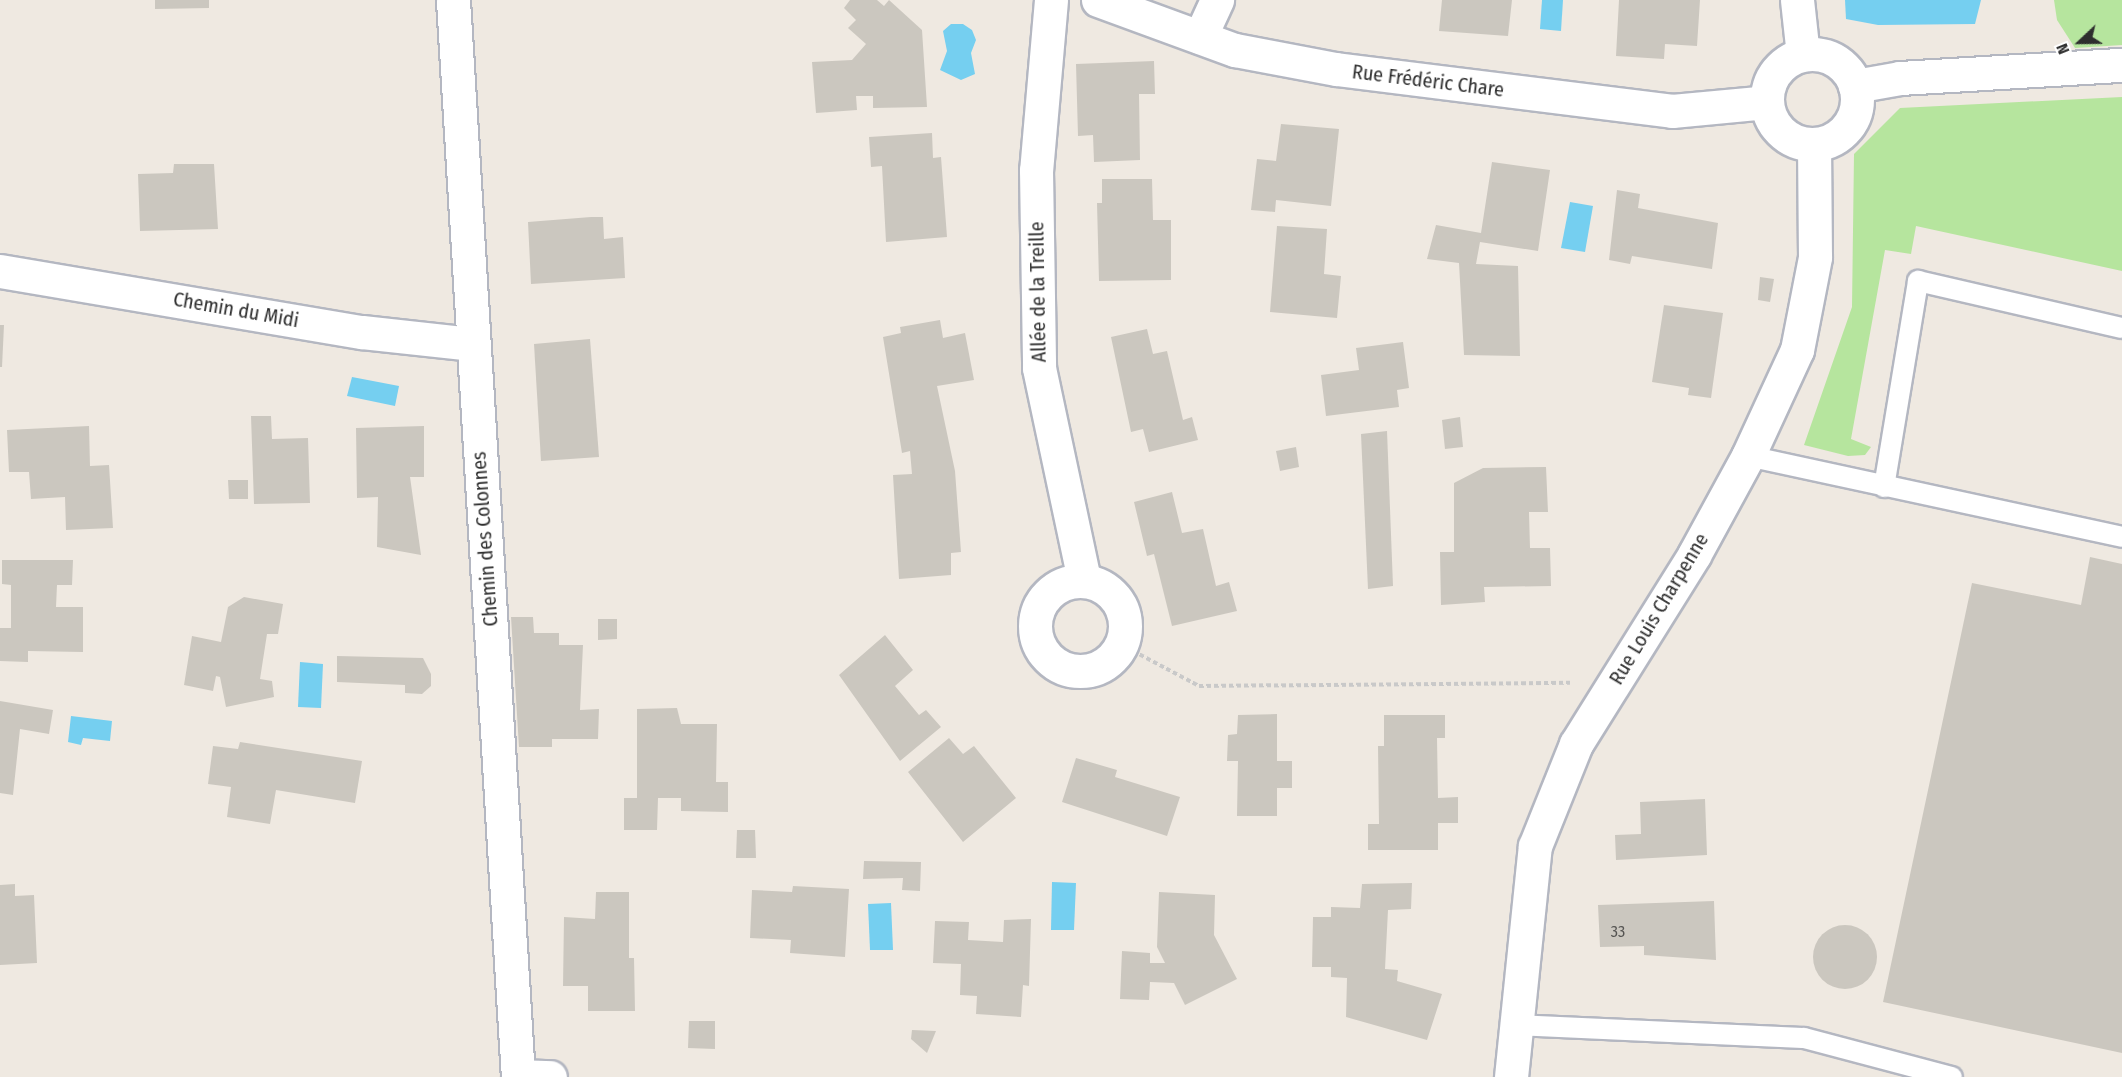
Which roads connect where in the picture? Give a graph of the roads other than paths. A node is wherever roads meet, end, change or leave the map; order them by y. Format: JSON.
{"nodes":[{"id":1,"x":453,"y":0,"type":"edge"},
{"id":2,"x":1051,"y":0,"type":"edge"},
{"id":3,"x":1098,"y":0,"type":"edge"},
{"id":4,"x":1217,"y":0,"type":"edge"},
{"id":5,"x":1797,"y":0,"type":"edge"},
{"id":6,"x":1200,"y":37,"type":"junction"},
{"id":7,"x":1803,"y":55,"type":"junction"},
{"id":8,"x":2122,"y":65,"type":"edge"},
{"id":9,"x":1855,"y":86,"type":"junction"},
{"id":10,"x":1767,"y":102,"type":"junction"},
{"id":11,"x":1815,"y":145,"type":"junction"},
{"id":12,"x":0,"y":271,"type":"edge"},
{"id":13,"x":2122,"y":328,"type":"edge"},
{"id":14,"x":473,"y":344,"type":"junction"},
{"id":15,"x":1748,"y":456,"type":"junction"},
{"id":16,"x":1884,"y":487,"type":"junction"},
{"id":17,"x":2122,"y":537,"type":"edge"},
{"id":18,"x":1084,"y":579,"type":"junction"},
{"id":19,"x":1514,"y":1025,"type":"junction"},
{"id":20,"x":518,"y":1077,"type":"edge"},
{"id":21,"x":550,"y":1077,"type":"edge"},
{"id":22,"x":1510,"y":1077,"type":"edge"},
{"id":23,"x":1952,"y":1077,"type":"edge"}],
"edges":[{"from":1,"to":14,"type":"street","name":"Chemin des Colonnes"},
{"from":2,"to":18,"type":"street","name":"Allée de la Treille"},
{"from":3,"to":6,"type":"street","name":"Rue Frédéric Chare"},
{"from":4,"to":6,"type":"street"},
{"from":5,"to":7,"type":"street"},
{"from":6,"to":10,"type":"street","name":"Rue Frédéric Chare"},
{"from":7,"to":9,"type":"street"},
{"from":7,"to":10,"type":"street"},
{"from":8,"to":9,"type":"street"},
{"from":9,"to":11,"type":"street"},
{"from":10,"to":11,"type":"street"},
{"from":11,"to":15,"type":"street","name":"Rue Louis Charpenne"},
{"from":12,"to":14,"type":"street","name":"Chemin du Midi"},
{"from":13,"to":16,"type":"lane"},
{"from":14,"to":20,"type":"street","name":"Chemin des Colonnes"},
{"from":15,"to":16,"type":"lane"},
{"from":15,"to":19,"type":"street","name":"Rue Louis Charpenne"},
{"from":16,"to":17,"type":"lane"},
{"from":18,"to":18,"type":"street"},
{"from":19,"to":22,"type":"street","name":"Rue Louis Charpenne"},
{"from":19,"to":23,"type":"lane"},
{"from":20,"to":21,"type":"street"}]}
